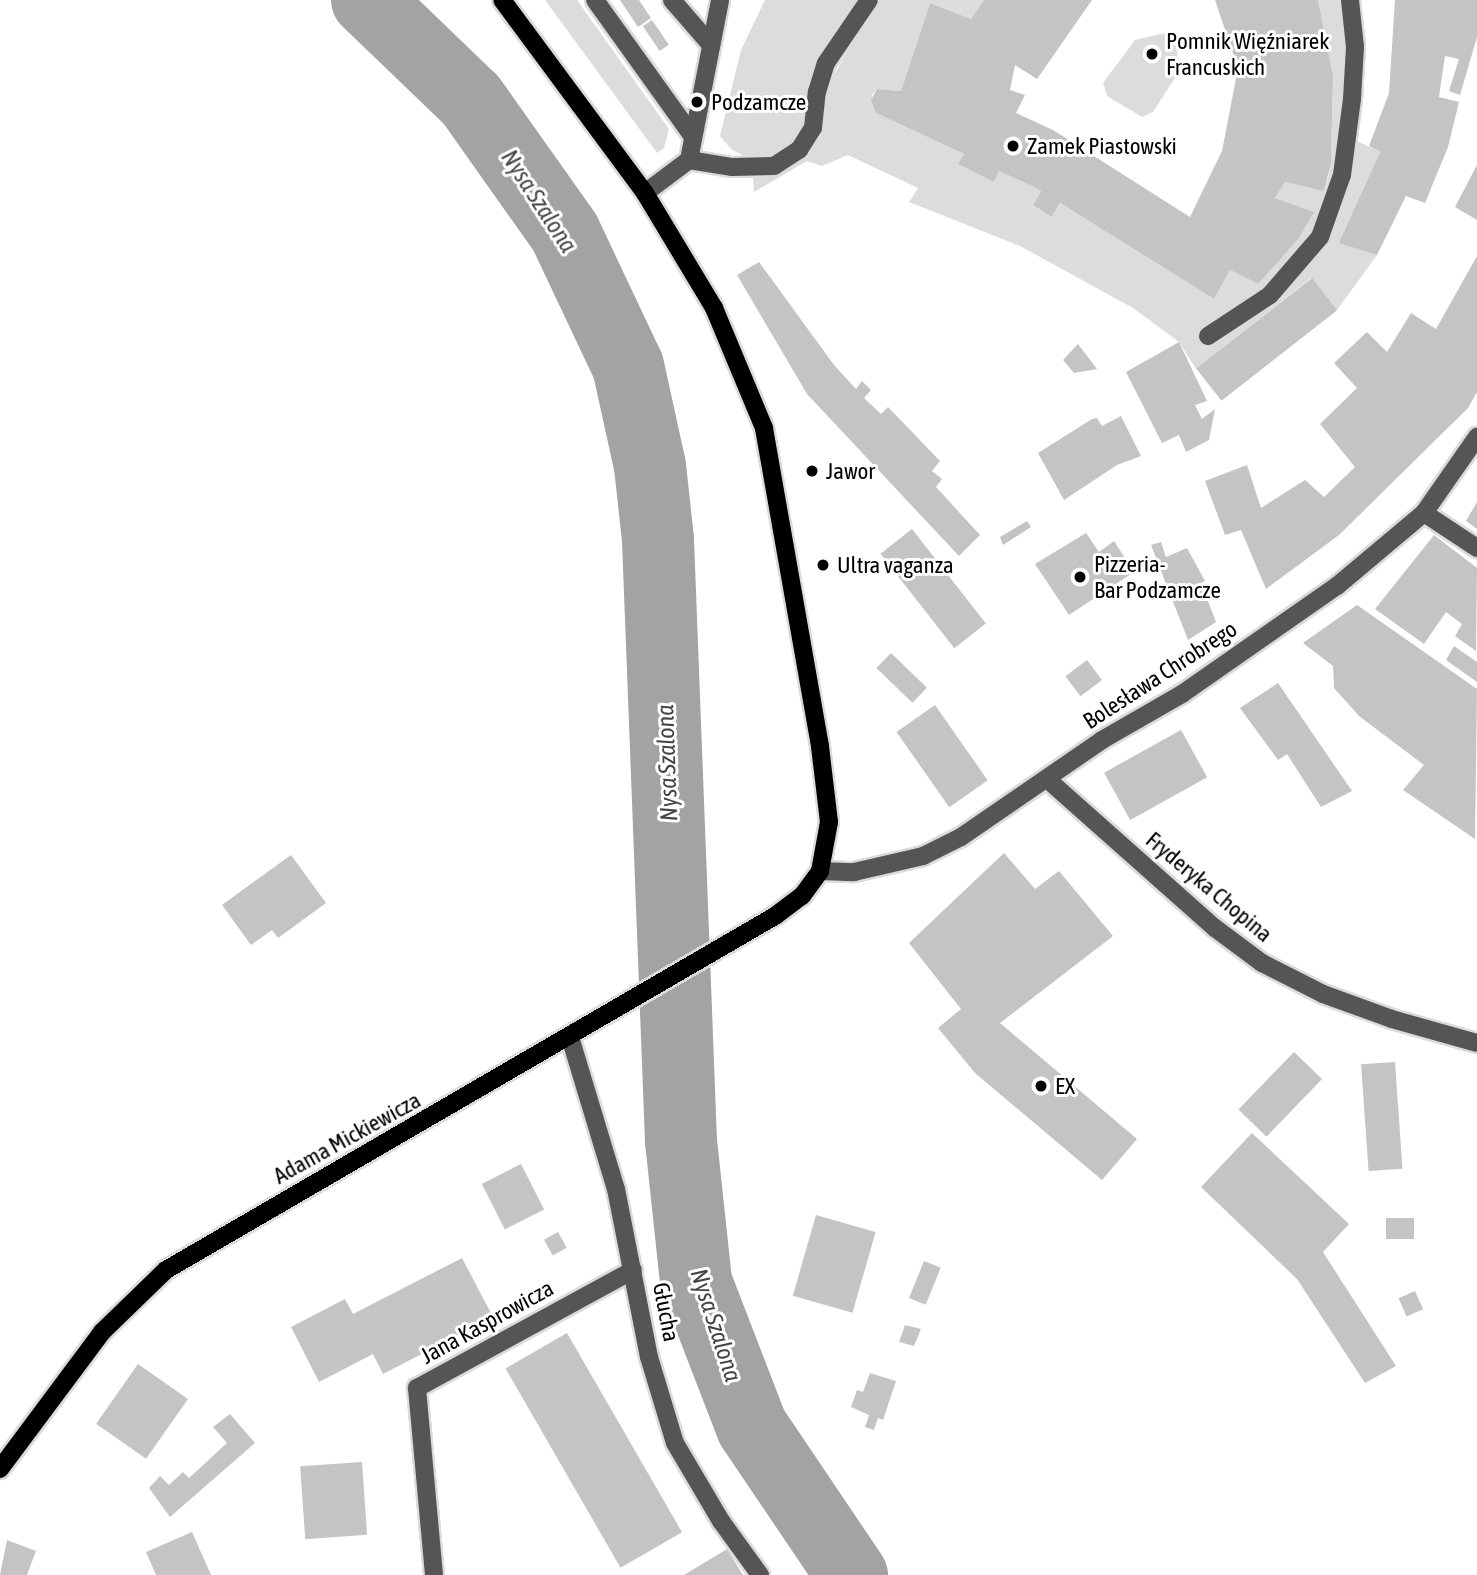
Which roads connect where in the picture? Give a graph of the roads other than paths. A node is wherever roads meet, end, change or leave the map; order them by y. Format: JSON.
{"nodes":[{"id":1,"x":502,"y":0,"type":"edge"},
{"id":2,"x":595,"y":0,"type":"edge"},
{"id":3,"x":672,"y":0,"type":"edge"},
{"id":4,"x":720,"y":0,"type":"edge"},
{"id":5,"x":869,"y":0,"type":"edge"},
{"id":6,"x":1350,"y":0,"type":"edge"},
{"id":7,"x":711,"y":45,"type":"junction"},
{"id":8,"x":693,"y":137,"type":"junction"},
{"id":9,"x":689,"y":160,"type":"junction"},
{"id":10,"x":645,"y":193,"type":"junction"},
{"id":11,"x":1208,"y":336,"type":"dead end"},
{"id":12,"x":1477,"y":437,"type":"edge"},
{"id":13,"x":1424,"y":513,"type":"junction"},
{"id":14,"x":1477,"y":548,"type":"edge"},
{"id":15,"x":1047,"y":779,"type":"junction"},
{"id":16,"x":820,"y":871,"type":"junction"},
{"id":17,"x":570,"y":1037,"type":"junction"},
{"id":18,"x":1477,"y":1043,"type":"edge"},
{"id":19,"x":633,"y":1270,"type":"junction"},
{"id":20,"x":0,"y":1469,"type":"edge"},
{"id":21,"x":434,"y":1575,"type":"edge"},
{"id":22,"x":760,"y":1575,"type":"edge"}],
"edges":[{"from":1,"to":10,"type":"main road"},
{"from":2,"to":8,"type":"street"},
{"from":3,"to":7,"type":"street"},
{"from":4,"to":7,"type":"street"},
{"from":5,"to":9,"type":"street"},
{"from":6,"to":11,"type":"street"},
{"from":7,"to":8,"type":"street"},
{"from":8,"to":9,"type":"street"},
{"from":9,"to":10,"type":"street"},
{"from":10,"to":16,"type":"main road"},
{"from":12,"to":13,"type":"street","name":"Bolesława Chrobrego"},
{"from":13,"to":14,"type":"street"},
{"from":13,"to":15,"type":"street","name":"Bolesława Chrobrego"},
{"from":15,"to":16,"type":"street","name":"Bolesława Chrobrego"},
{"from":15,"to":18,"type":"street","name":"Fryderyka Chopina"},
{"from":16,"to":17,"type":"main road","name":"Adama Mickiewicza"},
{"from":17,"to":19,"type":"street","name":"Głucha"},
{"from":17,"to":20,"type":"main road","name":"Adama Mickiewicza"},
{"from":19,"to":21,"type":"street","name":"Jana Kasprowicza"},
{"from":19,"to":22,"type":"street","name":"Głucha"}]}
